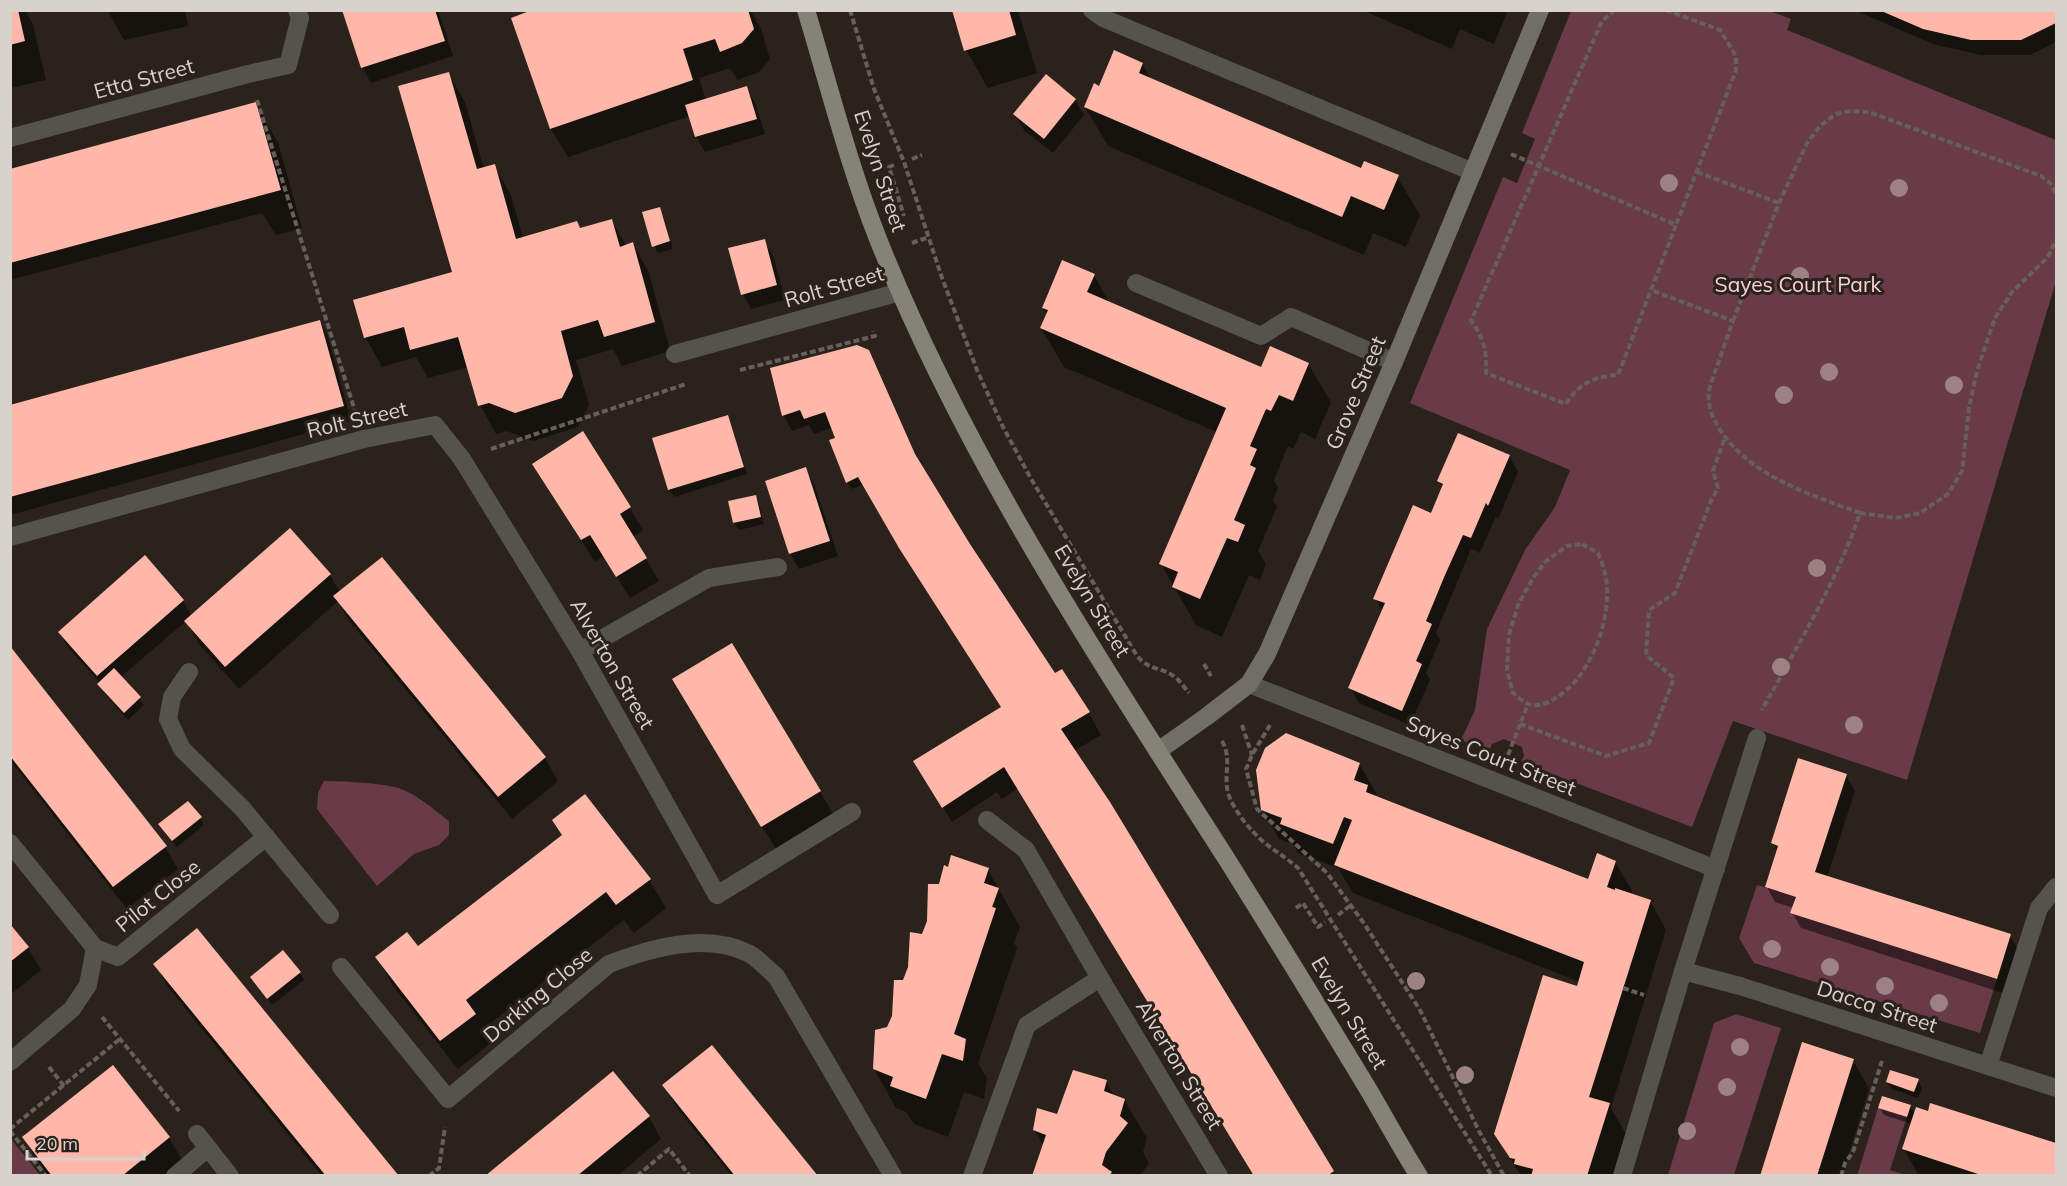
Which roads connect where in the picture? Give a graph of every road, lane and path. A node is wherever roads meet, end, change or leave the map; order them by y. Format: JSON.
{"nodes":[{"id":1,"x":297,"y":10,"type":"edge"},
{"id":2,"x":806,"y":10,"type":"edge"},
{"id":3,"x":850,"y":10,"type":"edge"},
{"id":4,"x":1092,"y":10,"type":"edge"},
{"id":5,"x":1540,"y":10,"type":"edge"},
{"id":6,"x":1615,"y":10,"type":"edge"},
{"id":7,"x":1666,"y":10,"type":"edge"},
{"id":8,"x":248,"y":74,"type":"junction"},
{"id":9,"x":10,"y":138,"type":"edge"},
{"id":10,"x":1507,"y":152,"type":"dead end"},
{"id":11,"x":922,"y":156,"type":"dead end"},
{"id":12,"x":912,"y":159,"type":"dead end"},
{"id":13,"x":894,"y":165,"type":"dead end"},
{"id":14,"x":1538,"y":166,"type":"junction"},
{"id":15,"x":1473,"y":172,"type":"junction"},
{"id":16,"x":1697,"y":172,"type":"junction"},
{"id":17,"x":2056,"y":194,"type":"edge"},
{"id":18,"x":899,"y":202,"type":"dead end"},
{"id":19,"x":1779,"y":203,"type":"junction"},
{"id":20,"x":1676,"y":225,"type":"junction"},
{"id":21,"x":929,"y":237,"type":"junction"},
{"id":22,"x":2056,"y":240,"type":"edge"},
{"id":23,"x":916,"y":242,"type":"dead end"},
{"id":24,"x":1136,"y":283,"type":"dead end"},
{"id":25,"x":1651,"y":290,"type":"junction"},
{"id":26,"x":900,"y":291,"type":"junction"},
{"id":27,"x":1733,"y":321,"type":"junction"},
{"id":28,"x":871,"y":328,"type":"dead end"},
{"id":29,"x":675,"y":354,"type":"dead end"},
{"id":30,"x":1394,"y":362,"type":"junction"},
{"id":31,"x":730,"y":372,"type":"dead end"},
{"id":32,"x":696,"y":381,"type":"dead end"},
{"id":33,"x":1725,"y":437,"type":"junction"},
{"id":34,"x":364,"y":439,"type":"junction"},
{"id":35,"x":462,"y":459,"type":"junction"},
{"id":36,"x":1860,"y":513,"type":"junction"},
{"id":37,"x":10,"y":537,"type":"edge"},
{"id":38,"x":778,"y":567,"type":"dead end"},
{"id":39,"x":580,"y":651,"type":"junction"},
{"id":40,"x":1204,"y":664,"type":"dead end"},
{"id":41,"x":189,"y":672,"type":"dead end"},
{"id":42,"x":1212,"y":676,"type":"dead end"},
{"id":43,"x":1249,"y":684,"type":"junction"},
{"id":44,"x":1184,"y":686,"type":"dead end"},
{"id":45,"x":1528,"y":705,"type":"junction"},
{"id":46,"x":1276,"y":717,"type":"dead end"},
{"id":47,"x":1241,"y":721,"type":"dead end"},
{"id":48,"x":1520,"y":724,"type":"junction"},
{"id":49,"x":1219,"y":737,"type":"dead end"},
{"id":50,"x":1757,"y":738,"type":"joint"},
{"id":51,"x":1158,"y":751,"type":"junction"},
{"id":52,"x":1251,"y":754,"type":"junction"},
{"id":53,"x":1504,"y":764,"type":"dead end"},
{"id":54,"x":852,"y":812,"type":"dead end"},
{"id":55,"x":987,"y":820,"type":"dead end"},
{"id":56,"x":266,"y":837,"type":"junction"},
{"id":57,"x":10,"y":843,"type":"edge"},
{"id":58,"x":1716,"y":869,"type":"junction"},
{"id":59,"x":2056,"y":887,"type":"edge"},
{"id":60,"x":1351,"y":905,"type":"junction"},
{"id":61,"x":1296,"y":908,"type":"dead end"},
{"id":62,"x":330,"y":915,"type":"dead end"},
{"id":63,"x":1338,"y":915,"type":"dead end"},
{"id":64,"x":1325,"y":922,"type":"dead end"},
{"id":65,"x":95,"y":948,"type":"junction"},
{"id":66,"x":341,"y":967,"type":"dead end"},
{"id":67,"x":1683,"y":971,"type":"junction"},
{"id":68,"x":1100,"y":978,"type":"junction"},
{"id":69,"x":1623,"y":988,"type":"dead end"},
{"id":70,"x":82,"y":994,"type":"junction"},
{"id":71,"x":1651,"y":997,"type":"dead end"},
{"id":72,"x":120,"y":1039,"type":"junction"},
{"id":73,"x":1884,"y":1055,"type":"dead end"},
{"id":74,"x":10,"y":1062,"type":"edge"},
{"id":75,"x":1988,"y":1066,"type":"junction"},
{"id":76,"x":2056,"y":1088,"type":"edge"},
{"id":77,"x":448,"y":1099,"type":"junction"},
{"id":78,"x":10,"y":1130,"type":"edge"},
{"id":79,"x":202,"y":1141,"type":"junction"},
{"id":80,"x":46,"y":1176,"type":"edge"},
{"id":81,"x":175,"y":1176,"type":"edge"},
{"id":82,"x":230,"y":1176,"type":"edge"},
{"id":83,"x":429,"y":1176,"type":"edge"},
{"id":84,"x":637,"y":1176,"type":"edge"},
{"id":85,"x":690,"y":1176,"type":"edge"},
{"id":86,"x":893,"y":1176,"type":"edge"},
{"id":87,"x":972,"y":1176,"type":"edge"},
{"id":88,"x":1219,"y":1176,"type":"edge"},
{"id":89,"x":1419,"y":1176,"type":"edge"},
{"id":90,"x":1492,"y":1176,"type":"edge"},
{"id":91,"x":1504,"y":1176,"type":"edge"},
{"id":92,"x":1622,"y":1176,"type":"edge"},
{"id":93,"x":1841,"y":1176,"type":"edge"}],
"edges":[{"from":1,"to":8,"type":"street","name":"Etta Street"},
{"from":2,"to":26,"type":"main road","name":"Evelyn Street"},
{"from":3,"to":21,"type":"path","name":"Evelyn Street"},
{"from":4,"to":15,"type":"street"},
{"from":5,"to":15,"type":"main road","name":"Grove Street"},
{"from":6,"to":14,"type":"path"},
{"from":7,"to":16,"type":"path"},
{"from":8,"to":9,"type":"street","name":"Etta Street"},
{"from":8,"to":34,"type":"path"},
{"from":10,"to":14,"type":"path"},
{"from":11,"to":12,"type":"path"},
{"from":13,"to":18,"type":"path"},
{"from":14,"to":20,"type":"path"},
{"from":14,"to":25,"type":"path"},
{"from":15,"to":30,"type":"main road","name":"Grove Street"},
{"from":16,"to":19,"type":"path"},
{"from":16,"to":20,"type":"path"},
{"from":17,"to":19,"type":"path"},
{"from":19,"to":27,"type":"path"},
{"from":20,"to":25,"type":"path"},
{"from":21,"to":23,"type":"path"},
{"from":21,"to":44,"type":"path","name":"Evelyn Street"},
{"from":22,"to":36,"type":"path"},
{"from":24,"to":30,"type":"street"},
{"from":25,"to":27,"type":"path"},
{"from":26,"to":29,"type":"street","name":"Rolt Street"},
{"from":26,"to":51,"type":"main road","name":"Evelyn Street"},
{"from":27,"to":33,"type":"path"},
{"from":28,"to":31,"type":"path"},
{"from":30,"to":43,"type":"main road","name":"Grove Street"},
{"from":32,"to":35,"type":"path"},
{"from":33,"to":36,"type":"path"},
{"from":33,"to":48,"type":"path"},
{"from":34,"to":35,"type":"street","name":"Rolt Street"},
{"from":34,"to":37,"type":"street","name":"Rolt Street"},
{"from":35,"to":39,"type":"street","name":"Alverton Street"},
{"from":36,"to":50,"type":"path"},
{"from":38,"to":39,"type":"street"},
{"from":39,"to":54,"type":"street","name":"Alverton Street"},
{"from":40,"to":42,"type":"path"},
{"from":41,"to":56,"type":"street"},
{"from":43,"to":51,"type":"main road","name":"Grove Street"},
{"from":43,"to":58,"type":"street","name":"Sayes Court Street"},
{"from":45,"to":45,"type":"path"},
{"from":45,"to":48,"type":"path"},
{"from":46,"to":52,"type":"path"},
{"from":47,"to":52,"type":"path"},
{"from":48,"to":53,"type":"path"},
{"from":49,"to":90,"type":"path","name":"Evelyn Street"},
{"from":50,"to":58,"type":"street"},
{"from":51,"to":89,"type":"main road","name":"Evelyn Street"},
{"from":52,"to":60,"type":"path"},
{"from":55,"to":68,"type":"street","name":"Alverton Street"},
{"from":56,"to":62,"type":"street"},
{"from":56,"to":65,"type":"street","name":"Pilot Close"},
{"from":57,"to":65,"type":"street","name":"Pilot Close"},
{"from":58,"to":67,"type":"street"},
{"from":59,"to":75,"type":"street"},
{"from":60,"to":63,"type":"path"},
{"from":60,"to":91,"type":"path"},
{"from":61,"to":64,"type":"path"},
{"from":65,"to":70,"type":"street"},
{"from":66,"to":77,"type":"street"},
{"from":67,"to":75,"type":"street","name":"Dacca Street"},
{"from":67,"to":92,"type":"street"},
{"from":68,"to":87,"type":"street"},
{"from":68,"to":88,"type":"street","name":"Alverton Street"},
{"from":69,"to":71,"type":"path"},
{"from":70,"to":72,"type":"path"},
{"from":70,"to":74,"type":"street"},
{"from":72,"to":78,"type":"path"},
{"from":72,"to":79,"type":"path"},
{"from":73,"to":93,"type":"path"},
{"from":75,"to":76,"type":"street","name":"Dacca Street"},
{"from":77,"to":83,"type":"path"},
{"from":77,"to":86,"type":"street","name":"Dorking Close"},
{"from":78,"to":80,"type":"path"},
{"from":79,"to":81,"type":"street"},
{"from":79,"to":82,"type":"street"},
{"from":84,"to":85,"type":"path"}]}
